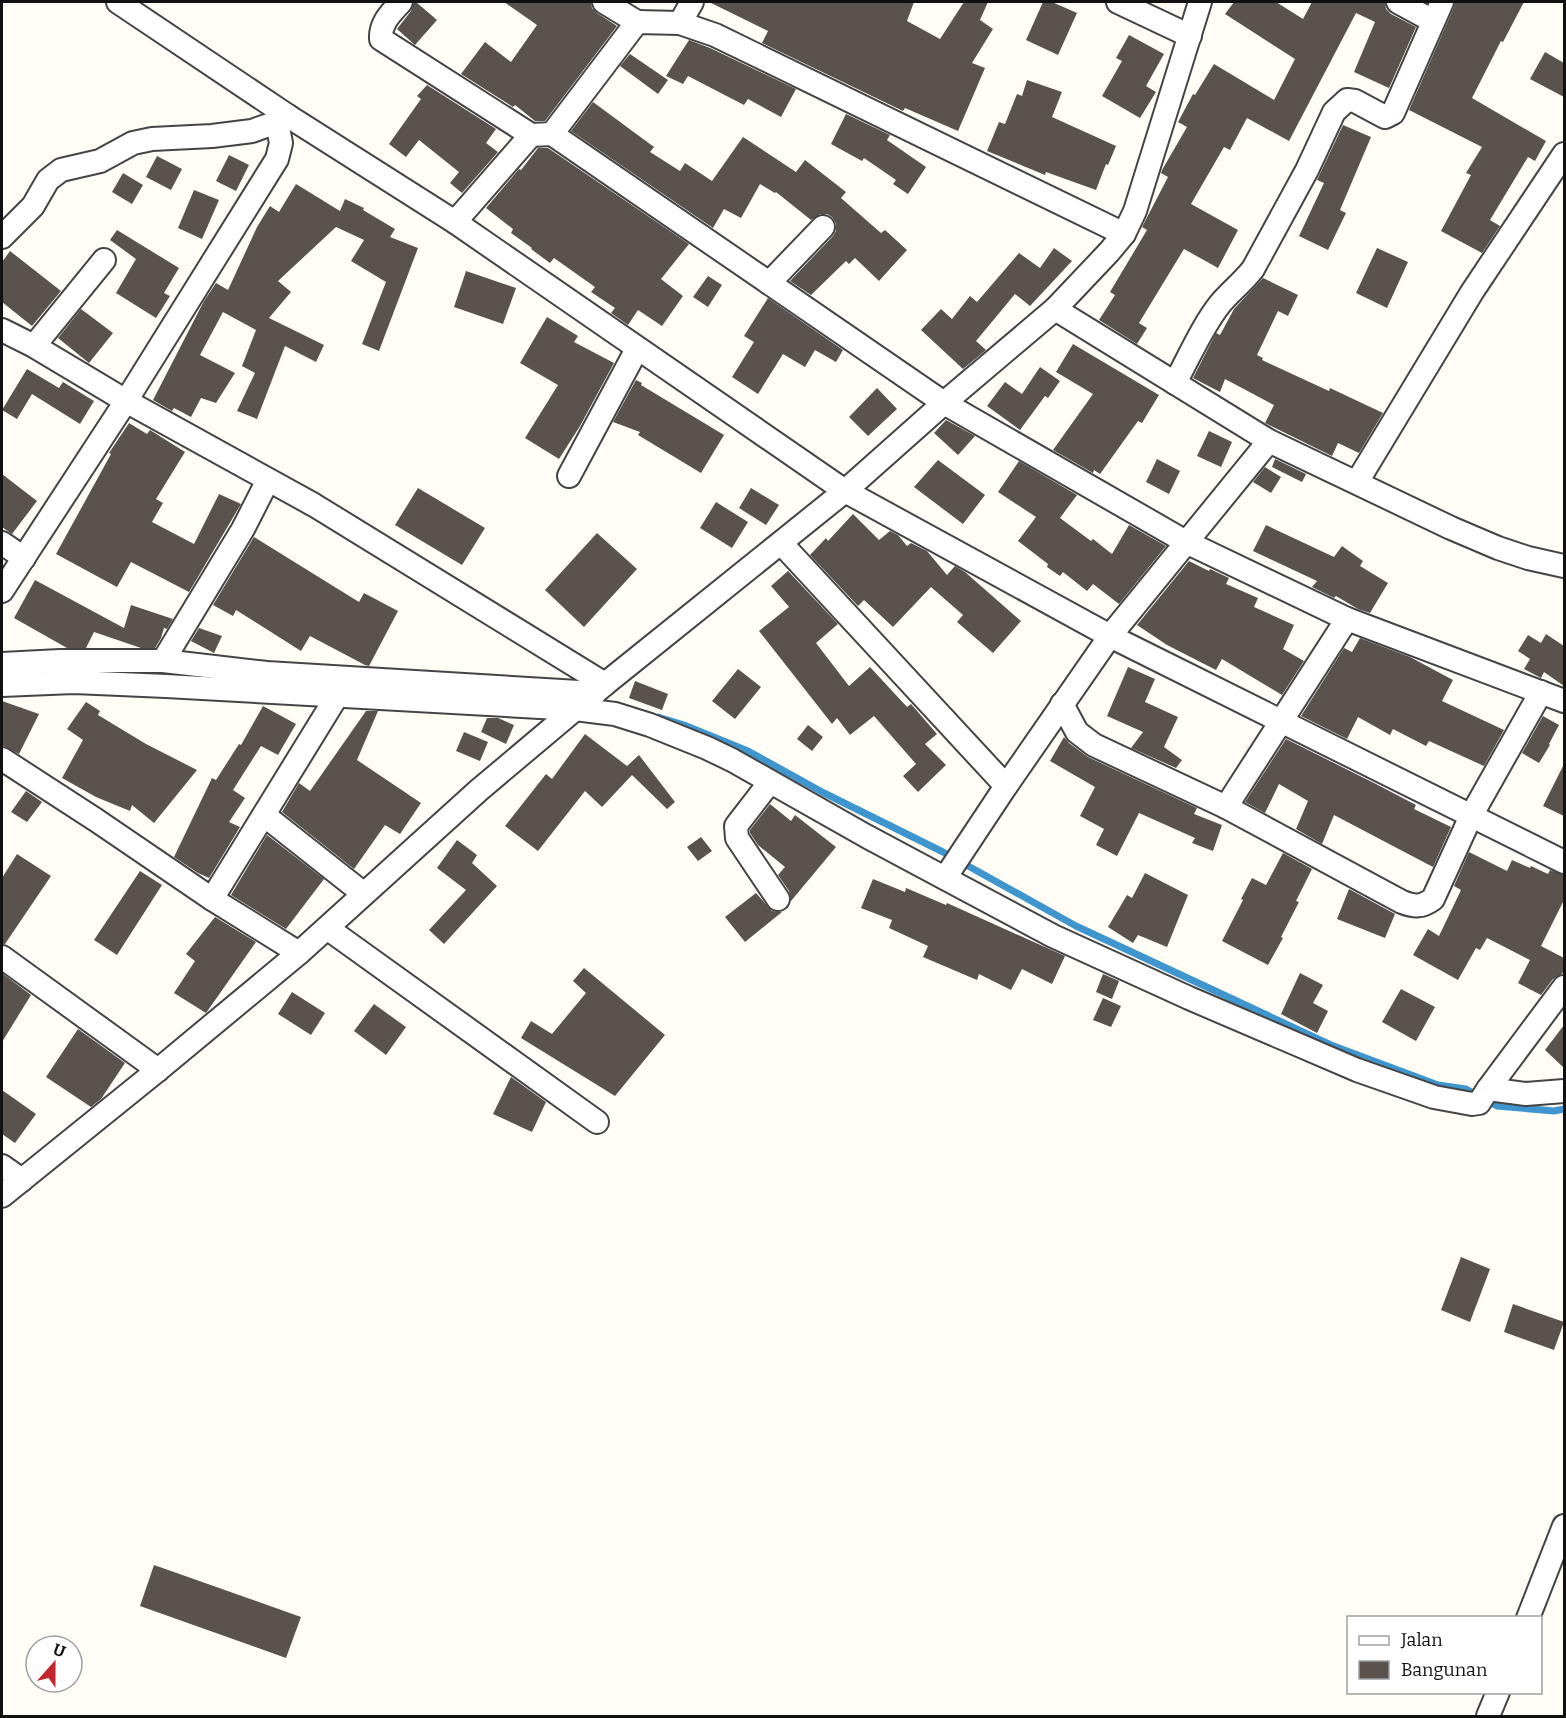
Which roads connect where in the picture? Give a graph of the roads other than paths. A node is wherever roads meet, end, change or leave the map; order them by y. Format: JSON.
{"nodes":[{"id":1,"x":118,"y":2,"type":"edge"},
{"id":2,"x":400,"y":2,"type":"edge"},
{"id":3,"x":604,"y":2,"type":"edge"},
{"id":4,"x":692,"y":2,"type":"edge"},
{"id":5,"x":1119,"y":2,"type":"edge"},
{"id":6,"x":1200,"y":2,"type":"edge"},
{"id":7,"x":1398,"y":2,"type":"edge"},
{"id":8,"x":1437,"y":11,"type":"edge"},
{"id":9,"x":637,"y":22,"type":"junction"},
{"id":10,"x":680,"y":23,"type":"junction"},
{"id":11,"x":1190,"y":36,"type":"junction"},
{"id":12,"x":283,"y":119,"type":"junction"},
{"id":13,"x":542,"y":135,"type":"junction"},
{"id":14,"x":1564,"y":154,"type":"edge"},
{"id":15,"x":455,"y":222,"type":"junction"},
{"id":16,"x":823,"y":227,"type":"dead end"},
{"id":17,"x":1124,"y":234,"type":"junction"},
{"id":18,"x":2,"y":237,"type":"edge"},
{"id":19,"x":104,"y":260,"type":"dead end"},
{"id":20,"x":769,"y":283,"type":"junction"},
{"id":21,"x":1055,"y":309,"type":"junction"},
{"id":22,"x":2,"y":330,"type":"edge"},
{"id":23,"x":34,"y":346,"type":"junction"},
{"id":24,"x":638,"y":348,"type":"junction"},
{"id":25,"x":1175,"y":383,"type":"junction"},
{"id":26,"x":126,"y":402,"type":"junction"},
{"id":27,"x":944,"y":403,"type":"junction"},
{"id":28,"x":1269,"y":441,"type":"junction"},
{"id":29,"x":569,"y":476,"type":"dead end"},
{"id":30,"x":268,"y":480,"type":"junction"},
{"id":31,"x":1357,"y":482,"type":"junction"},
{"id":32,"x":845,"y":490,"type":"junction"},
{"id":33,"x":1186,"y":542,"type":"junction"},
{"id":34,"x":2,"y":543,"type":"edge"},
{"id":35,"x":781,"y":543,"type":"junction"},
{"id":36,"x":24,"y":558,"type":"junction"},
{"id":37,"x":1564,"y":566,"type":"edge"},
{"id":38,"x":2,"y":591,"type":"edge"},
{"id":39,"x":1347,"y":619,"type":"junction"},
{"id":40,"x":1110,"y":636,"type":"junction"},
{"id":41,"x":163,"y":662,"type":"junction"},
{"id":42,"x":2,"y":664,"type":"edge"},
{"id":43,"x":2,"y":685,"type":"edge"},
{"id":44,"x":1541,"y":692,"type":"junction"},
{"id":45,"x":337,"y":696,"type":"junction"},
{"id":46,"x":589,"y":698,"type":"junction"},
{"id":47,"x":1564,"y":701,"type":"edge"},
{"id":48,"x":1062,"y":704,"type":"junction"},
{"id":49,"x":1281,"y":721,"type":"junction"},
{"id":50,"x":2,"y":759,"type":"edge"},
{"id":51,"x":770,"y":782,"type":"junction"},
{"id":52,"x":1006,"y":786,"type":"junction"},
{"id":53,"x":1226,"y":807,"type":"junction"},
{"id":54,"x":264,"y":815,"type":"junction"},
{"id":55,"x":1471,"y":816,"type":"junction"},
{"id":56,"x":1564,"y":862,"type":"edge"},
{"id":57,"x":953,"y":866,"type":"junction"},
{"id":58,"x":364,"y":894,"type":"junction"},
{"id":59,"x":212,"y":899,"type":"junction"},
{"id":60,"x":778,"y":899,"type":"dead end"},
{"id":61,"x":327,"y":928,"type":"junction"},
{"id":62,"x":299,"y":953,"type":"junction"},
{"id":63,"x":2,"y":957,"type":"edge"},
{"id":64,"x":1564,"y":987,"type":"edge"},
{"id":65,"x":158,"y":1070,"type":"junction"},
{"id":66,"x":1564,"y":1091,"type":"edge"},
{"id":67,"x":1484,"y":1095,"type":"junction"},
{"id":68,"x":597,"y":1122,"type":"dead end"},
{"id":69,"x":2,"y":1166,"type":"edge"},
{"id":70,"x":22,"y":1180,"type":"junction"},
{"id":71,"x":2,"y":1196,"type":"edge"},
{"id":72,"x":1564,"y":1526,"type":"edge"},
{"id":73,"x":1528,"y":1616,"type":"edge"},
{"id":74,"x":1497,"y":1694,"type":"edge"},
{"id":75,"x":1488,"y":1716,"type":"edge"}],
"edges":[{"from":1,"to":12,"type":"street"},
{"from":2,"to":13,"type":"street"},
{"from":3,"to":9,"type":"street"},
{"from":4,"to":10,"type":"street"},
{"from":5,"to":11,"type":"street"},
{"from":6,"to":11,"type":"street"},
{"from":7,"to":8,"type":"street"},
{"from":8,"to":25,"type":"street"},
{"from":9,"to":10,"type":"street"},
{"from":9,"to":13,"type":"street"},
{"from":10,"to":17,"type":"street"},
{"from":11,"to":17,"type":"street"},
{"from":12,"to":15,"type":"street"},
{"from":12,"to":18,"type":"street"},
{"from":12,"to":26,"type":"street"},
{"from":13,"to":15,"type":"street"},
{"from":13,"to":20,"type":"street"},
{"from":14,"to":31,"type":"street"},
{"from":15,"to":24,"type":"street"},
{"from":16,"to":20,"type":"street"},
{"from":17,"to":21,"type":"street"},
{"from":19,"to":23,"type":"street"},
{"from":20,"to":27,"type":"street"},
{"from":21,"to":25,"type":"street"},
{"from":21,"to":27,"type":"street"},
{"from":22,"to":23,"type":"street"},
{"from":23,"to":26,"type":"street"},
{"from":24,"to":29,"type":"street"},
{"from":24,"to":32,"type":"street"},
{"from":25,"to":28,"type":"street"},
{"from":26,"to":30,"type":"street"},
{"from":26,"to":36,"type":"street"},
{"from":27,"to":32,"type":"street"},
{"from":27,"to":33,"type":"street"},
{"from":28,"to":31,"type":"street"},
{"from":28,"to":33,"type":"street"},
{"from":30,"to":41,"type":"street"},
{"from":30,"to":46,"type":"street"},
{"from":31,"to":37,"type":"street"},
{"from":32,"to":35,"type":"street"},
{"from":32,"to":40,"type":"street"},
{"from":33,"to":39,"type":"street"},
{"from":33,"to":40,"type":"street"},
{"from":34,"to":36,"type":"street"},
{"from":35,"to":46,"type":"street"},
{"from":35,"to":52,"type":"street"},
{"from":36,"to":38,"type":"street"},
{"from":39,"to":44,"type":"street"},
{"from":39,"to":49,"type":"street"},
{"from":40,"to":48,"type":"street"},
{"from":40,"to":49,"type":"street"},
{"from":41,"to":42,"type":"street"},
{"from":41,"to":46,"type":"street"},
{"from":43,"to":45,"type":"street"},
{"from":44,"to":47,"type":"street"},
{"from":44,"to":55,"type":"street"},
{"from":45,"to":46,"type":"street"},
{"from":45,"to":54,"type":"street"},
{"from":46,"to":51,"type":"street"},
{"from":46,"to":58,"type":"street"},
{"from":48,"to":52,"type":"street"},
{"from":48,"to":53,"type":"street"},
{"from":49,"to":53,"type":"street"},
{"from":49,"to":55,"type":"street"},
{"from":50,"to":59,"type":"street"},
{"from":51,"to":57,"type":"street"},
{"from":51,"to":60,"type":"street"},
{"from":52,"to":57,"type":"street"},
{"from":53,"to":55,"type":"street"},
{"from":54,"to":58,"type":"street"},
{"from":54,"to":59,"type":"street"},
{"from":55,"to":56,"type":"street"},
{"from":57,"to":67,"type":"street"},
{"from":58,"to":61,"type":"street"},
{"from":59,"to":62,"type":"street"},
{"from":61,"to":62,"type":"street"},
{"from":61,"to":68,"type":"street"},
{"from":62,"to":65,"type":"street"},
{"from":63,"to":65,"type":"street"},
{"from":64,"to":67,"type":"street"},
{"from":65,"to":70,"type":"street"},
{"from":66,"to":67,"type":"street"},
{"from":69,"to":70,"type":"street"},
{"from":70,"to":71,"type":"street"},
{"from":72,"to":73,"type":"street"},
{"from":74,"to":75,"type":"street"}]}
